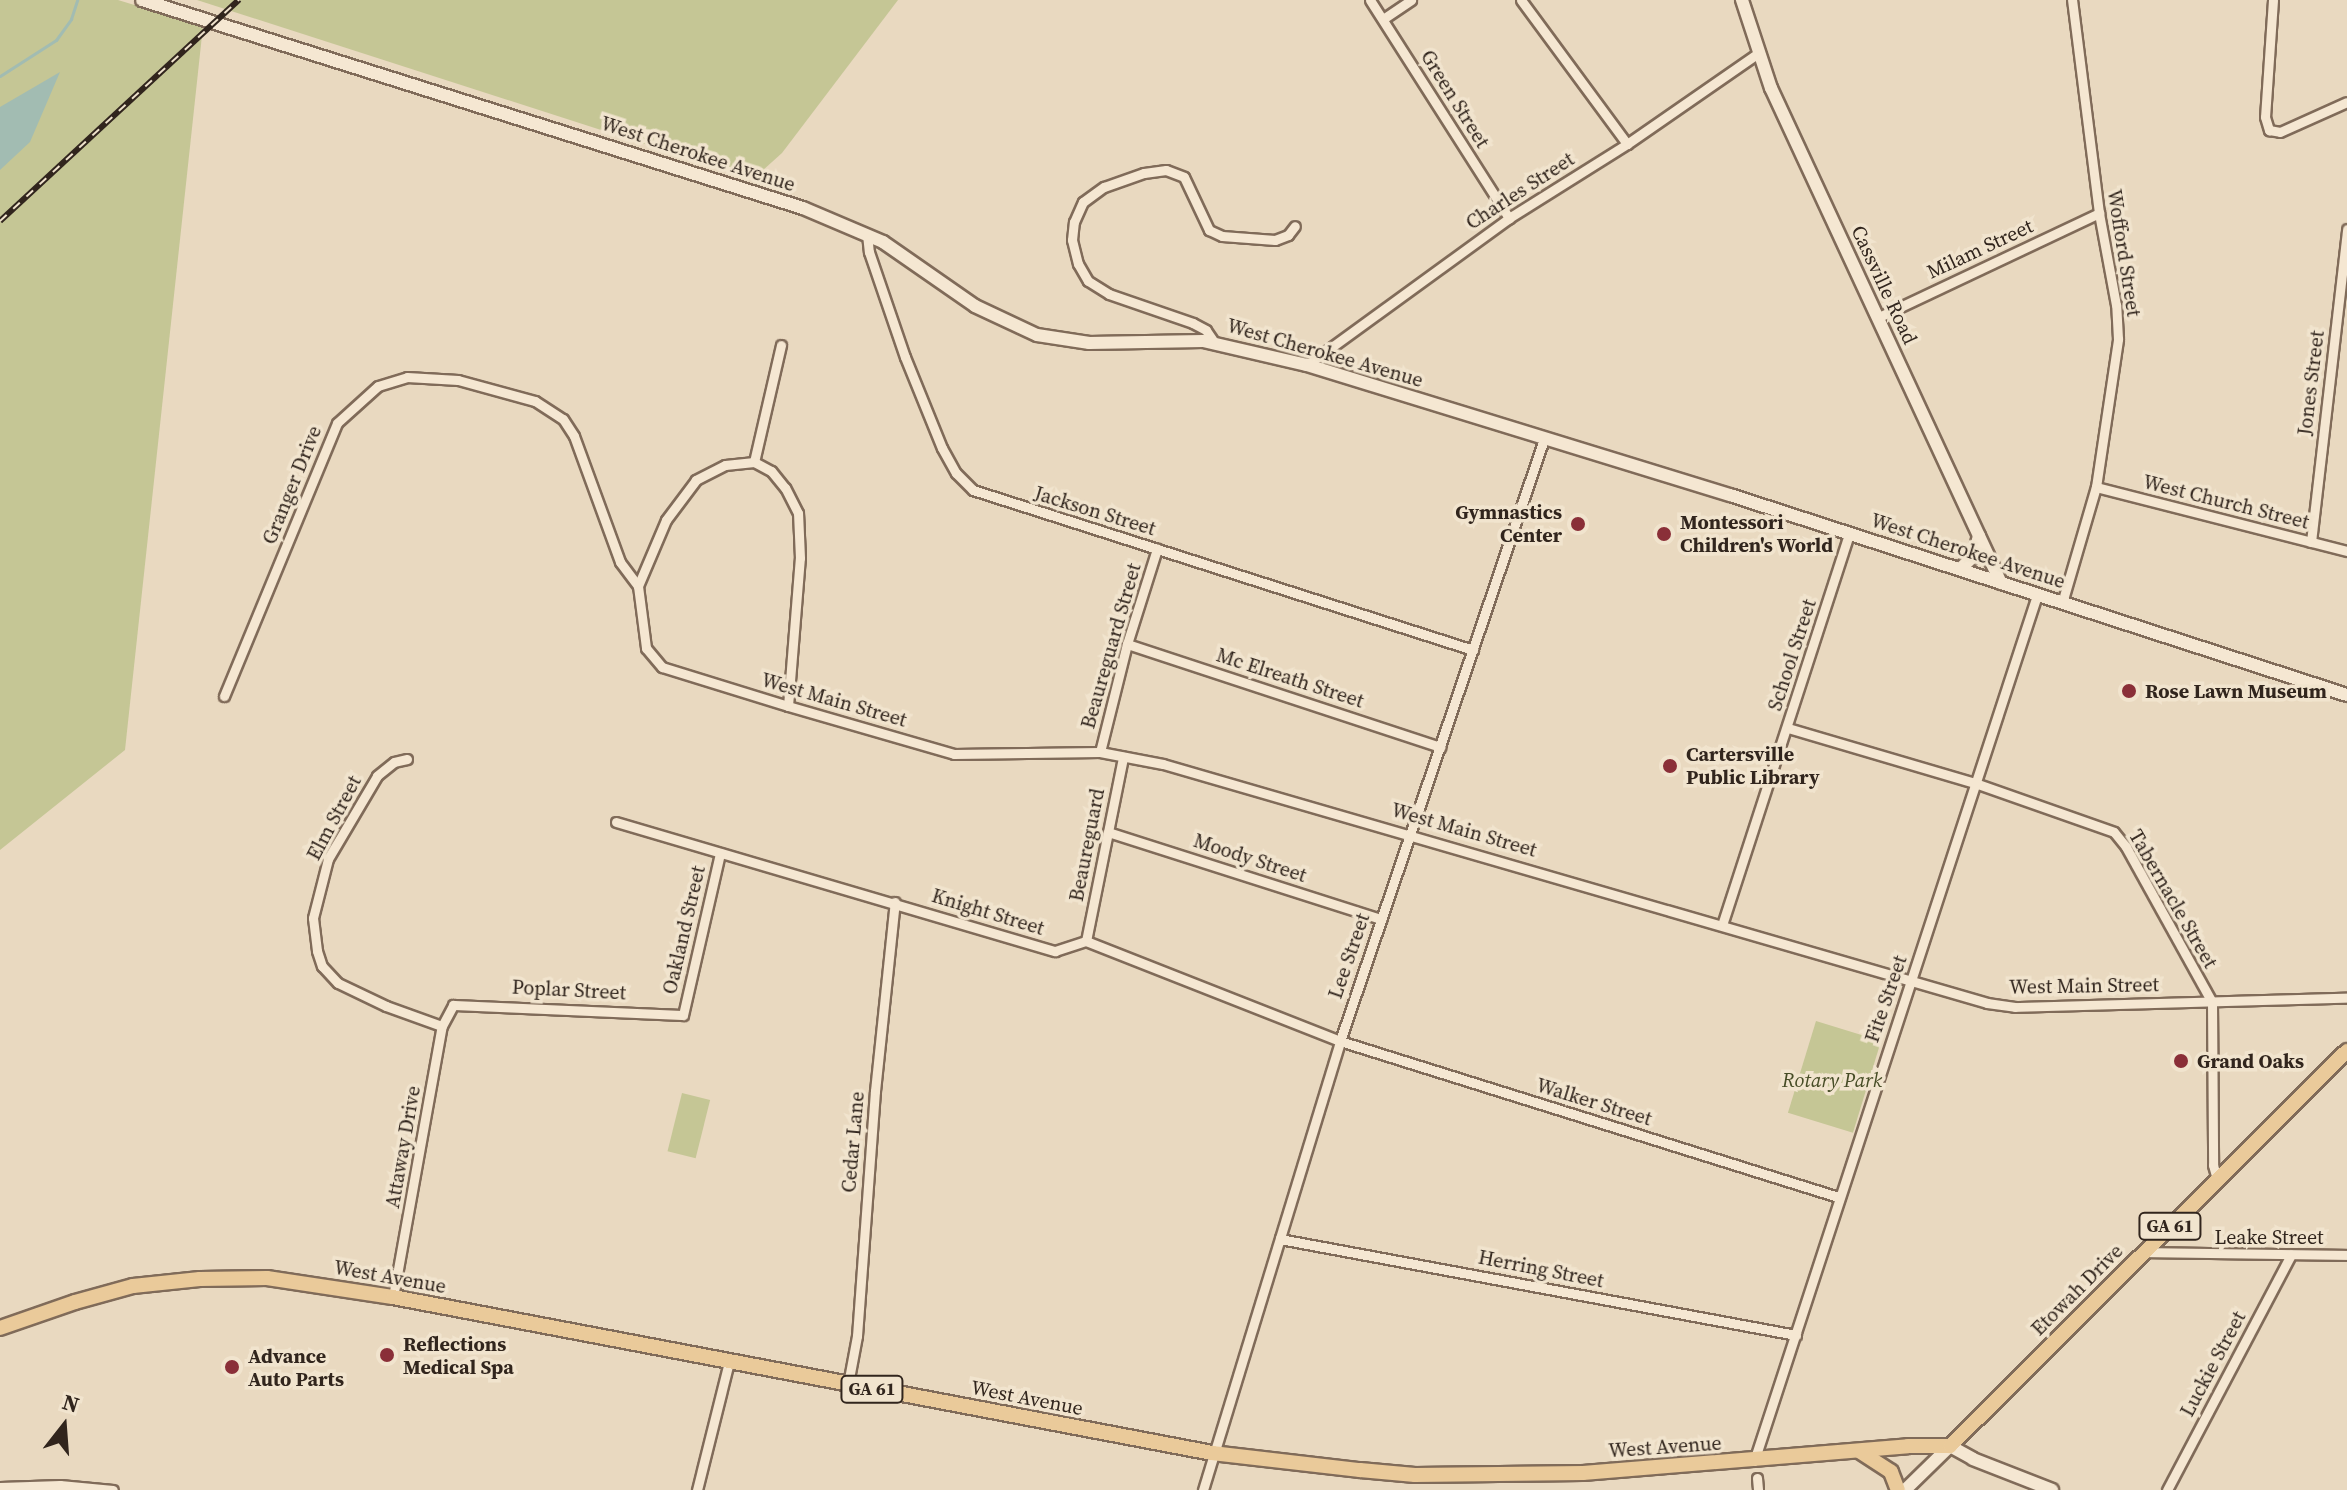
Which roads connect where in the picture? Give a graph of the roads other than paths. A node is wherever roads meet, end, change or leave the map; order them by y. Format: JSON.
{"nodes":[{"id":1,"x":142,"y":0,"type":"edge"},
{"id":2,"x":1370,"y":0,"type":"edge"},
{"id":3,"x":1411,"y":0,"type":"edge"},
{"id":4,"x":1521,"y":0,"type":"edge"},
{"id":5,"x":1742,"y":0,"type":"edge"},
{"id":6,"x":2072,"y":0,"type":"edge"},
{"id":7,"x":2273,"y":0,"type":"edge"},
{"id":8,"x":1383,"y":19,"type":"junction"},
{"id":9,"x":1757,"y":54,"type":"junction"},
{"id":10,"x":2347,"y":102,"type":"edge"},
{"id":11,"x":1627,"y":144,"type":"junction"},
{"id":12,"x":2099,"y":213,"type":"junction"},
{"id":13,"x":1509,"y":218,"type":"junction"},
{"id":14,"x":1295,"y":226,"type":"dead end"},
{"id":15,"x":2347,"y":229,"type":"edge"},
{"id":16,"x":867,"y":234,"type":"junction"},
{"id":17,"x":2343,"y":304,"type":"edge"},
{"id":18,"x":1877,"y":318,"type":"junction"},
{"id":19,"x":1214,"y":342,"type":"junction"},
{"id":20,"x":781,"y":345,"type":"dead end"},
{"id":21,"x":1307,"y":365,"type":"junction"},
{"id":22,"x":1544,"y":439,"type":"junction"},
{"id":23,"x":754,"y":462,"type":"junction"},
{"id":24,"x":2096,"y":487,"type":"junction"},
{"id":25,"x":1849,"y":533,"type":"junction"},
{"id":26,"x":1979,"y":536,"type":"junction"},
{"id":27,"x":2311,"y":542,"type":"junction"},
{"id":28,"x":1157,"y":549,"type":"junction"},
{"id":29,"x":2347,"y":551,"type":"edge"},
{"id":30,"x":1960,"y":569,"type":"junction"},
{"id":31,"x":2001,"y":583,"type":"junction"},
{"id":32,"x":638,"y":586,"type":"junction"},
{"id":33,"x":2037,"y":595,"type":"junction"},
{"id":34,"x":2062,"y":603,"type":"junction"},
{"id":35,"x":1127,"y":644,"type":"junction"},
{"id":36,"x":1473,"y":650,"type":"junction"},
{"id":37,"x":2347,"y":695,"type":"edge"},
{"id":38,"x":224,"y":696,"type":"dead end"},
{"id":39,"x":788,"y":706,"type":"junction"},
{"id":40,"x":1788,"y":728,"type":"junction"},
{"id":41,"x":1441,"y":747,"type":"junction"},
{"id":42,"x":1100,"y":752,"type":"junction"},
{"id":43,"x":1123,"y":757,"type":"junction"},
{"id":44,"x":407,"y":759,"type":"dead end"},
{"id":45,"x":1975,"y":783,"type":"junction"},
{"id":46,"x":616,"y":822,"type":"dead end"},
{"id":47,"x":1108,"y":832,"type":"junction"},
{"id":48,"x":1409,"y":833,"type":"junction"},
{"id":49,"x":720,"y":853,"type":"junction"},
{"id":50,"x":895,"y":902,"type":"junction"},
{"id":51,"x":1381,"y":919,"type":"junction"},
{"id":52,"x":1722,"y":925,"type":"junction"},
{"id":53,"x":1086,"y":941,"type":"junction"},
{"id":54,"x":1912,"y":981,"type":"junction"},
{"id":55,"x":2347,"y":998,"type":"edge"},
{"id":56,"x":2212,"y":1002,"type":"junction"},
{"id":57,"x":453,"y":1005,"type":"joint"},
{"id":58,"x":683,"y":1015,"type":"joint"},
{"id":59,"x":442,"y":1026,"type":"junction"},
{"id":60,"x":1340,"y":1041,"type":"junction"},
{"id":61,"x":2347,"y":1051,"type":"edge"},
{"id":62,"x":2217,"y":1179,"type":"junction"},
{"id":63,"x":1838,"y":1197,"type":"junction"},
{"id":64,"x":1280,"y":1239,"type":"junction"},
{"id":65,"x":2143,"y":1252,"type":"junction"},
{"id":66,"x":2291,"y":1255,"type":"junction"},
{"id":67,"x":2347,"y":1255,"type":"edge"},
{"id":68,"x":393,"y":1297,"type":"junction"},
{"id":69,"x":0,"y":1328,"type":"edge"},
{"id":70,"x":1796,"y":1335,"type":"junction"},
{"id":71,"x":729,"y":1362,"type":"junction"},
{"id":72,"x":848,"y":1384,"type":"junction"},
{"id":73,"x":1950,"y":1446,"type":"junction"},
{"id":74,"x":1859,"y":1451,"type":"junction"},
{"id":75,"x":1212,"y":1453,"type":"junction"},
{"id":76,"x":1754,"y":1461,"type":"junction"},
{"id":77,"x":1757,"y":1478,"type":"dead end"},
{"id":78,"x":0,"y":1487,"type":"edge"},
{"id":79,"x":113,"y":1490,"type":"edge"},
{"id":80,"x":697,"y":1490,"type":"edge"},
{"id":81,"x":1203,"y":1490,"type":"edge"},
{"id":82,"x":1758,"y":1490,"type":"edge"},
{"id":83,"x":1898,"y":1490,"type":"edge"},
{"id":84,"x":1905,"y":1490,"type":"edge"},
{"id":85,"x":2052,"y":1490,"type":"edge"},
{"id":86,"x":2167,"y":1490,"type":"edge"}],
"edges":[{"from":1,"to":16,"type":"main road","name":"West Cherokee Avenue"},
{"from":2,"to":8,"type":"street","name":"Green Street"},
{"from":3,"to":8,"type":"street"},
{"from":4,"to":11,"type":"street"},
{"from":5,"to":9,"type":"main road","name":"Cassville Road"},
{"from":6,"to":12,"type":"street","name":"Wofford Street"},
{"from":7,"to":10,"type":"street"},
{"from":8,"to":13,"type":"street","name":"Green Street"},
{"from":9,"to":11,"type":"street","name":"Charles Street"},
{"from":9,"to":18,"type":"main road","name":"Cassville Road"},
{"from":11,"to":13,"type":"street","name":"Charles Street"},
{"from":12,"to":18,"type":"street","name":"Milam Street"},
{"from":12,"to":24,"type":"street","name":"Wofford Street"},
{"from":13,"to":21,"type":"street","name":"Charles Street"},
{"from":14,"to":19,"type":"street"},
{"from":15,"to":17,"type":"street","name":"Jones Street"},
{"from":16,"to":19,"type":"main road","name":"West Cherokee Avenue"},
{"from":16,"to":28,"type":"street","name":"Jackson Street"},
{"from":17,"to":27,"type":"street","name":"Jones Street"},
{"from":18,"to":26,"type":"main road","name":"Cassville Road"},
{"from":19,"to":21,"type":"main road","name":"West Cherokee Avenue"},
{"from":20,"to":23,"type":"street"},
{"from":21,"to":22,"type":"main road","name":"West Cherokee Avenue"},
{"from":22,"to":25,"type":"main road","name":"West Cherokee Avenue"},
{"from":22,"to":36,"type":"street","name":"Lee Street"},
{"from":23,"to":32,"type":"street"},
{"from":23,"to":39,"type":"street"},
{"from":24,"to":27,"type":"street","name":"West Church Street"},
{"from":24,"to":34,"type":"street","name":"Wofford Street"},
{"from":25,"to":30,"type":"main road","name":"West Cherokee Avenue"},
{"from":25,"to":40,"type":"street","name":"School Street"},
{"from":26,"to":30,"type":"main road"},
{"from":26,"to":31,"type":"main road","name":"Cassville Road"},
{"from":27,"to":29,"type":"street","name":"West Church Street"},
{"from":28,"to":35,"type":"street","name":"Beaureguard Street"},
{"from":28,"to":36,"type":"street","name":"Jackson Street"},
{"from":30,"to":31,"type":"main road","name":"West Cherokee Avenue"},
{"from":31,"to":33,"type":"main road","name":"West Cherokee Avenue"},
{"from":32,"to":38,"type":"street","name":"Granger Drive"},
{"from":32,"to":39,"type":"street","name":"West Main Street"},
{"from":33,"to":34,"type":"main road","name":"West Cherokee Avenue"},
{"from":33,"to":45,"type":"street","name":"Fite Street"},
{"from":34,"to":37,"type":"main road","name":"West Cherokee Avenue"},
{"from":35,"to":41,"type":"street","name":"Mc Elreath Street"},
{"from":35,"to":42,"type":"street","name":"Beaureguard Street"},
{"from":36,"to":41,"type":"street","name":"Lee Street"},
{"from":39,"to":42,"type":"street","name":"West Main Street"},
{"from":40,"to":45,"type":"street","name":"Tabernacle Street"},
{"from":40,"to":52,"type":"street","name":"School Street"},
{"from":41,"to":48,"type":"street","name":"Lee Street"},
{"from":42,"to":43,"type":"street","name":"West Main Street"},
{"from":43,"to":47,"type":"street","name":"Beaureguard"},
{"from":43,"to":48,"type":"street","name":"West Main Street"},
{"from":44,"to":59,"type":"street","name":"Elm Street"},
{"from":45,"to":54,"type":"street","name":"Fite Street"},
{"from":45,"to":56,"type":"street","name":"Tabernacle Street"},
{"from":46,"to":49,"type":"street","name":"Knight Street"},
{"from":47,"to":51,"type":"street","name":"Moody Street"},
{"from":47,"to":53,"type":"street","name":"Beaureguard"},
{"from":48,"to":51,"type":"street","name":"Lee Street"},
{"from":48,"to":52,"type":"street","name":"West Main Street"},
{"from":49,"to":50,"type":"street","name":"Knight Street"},
{"from":49,"to":58,"type":"street","name":"Oakland Street"},
{"from":50,"to":53,"type":"street","name":"Knight Street"},
{"from":50,"to":72,"type":"street","name":"Cedar Lane"},
{"from":51,"to":60,"type":"street","name":"Lee Street"},
{"from":52,"to":54,"type":"street","name":"West Main Street"},
{"from":53,"to":60,"type":"street"},
{"from":54,"to":56,"type":"street","name":"West Main Street"},
{"from":54,"to":63,"type":"street","name":"Fite Street"},
{"from":55,"to":56,"type":"street","name":"West Main Street"},
{"from":56,"to":62,"type":"street","name":"Tabernacle Street"},
{"from":57,"to":58,"type":"street","name":"Poplar Street"},
{"from":57,"to":59,"type":"street","name":"Attaway Drive"},
{"from":59,"to":68,"type":"street","name":"Attaway Drive"},
{"from":60,"to":63,"type":"street","name":"Walker Street"},
{"from":60,"to":64,"type":"street","name":"Lee Street"},
{"from":61,"to":62,"type":"main road","name":"Etowah Drive","number":"GA 61"},
{"from":62,"to":65,"type":"main road","name":"Etowah Drive","number":"GA 61"},
{"from":63,"to":70,"type":"street","name":"Fite Street"},
{"from":64,"to":70,"type":"street","name":"Herring Street"},
{"from":64,"to":75,"type":"street","name":"Lee Street"},
{"from":65,"to":66,"type":"street","name":"Leake Street"},
{"from":65,"to":73,"type":"main road","name":"Etowah Drive","number":"GA 61"},
{"from":66,"to":67,"type":"street","name":"Leake Street"},
{"from":66,"to":86,"type":"street","name":"Luckie Street"},
{"from":68,"to":69,"type":"main road","name":"West Avenue","number":"GA 61"},
{"from":68,"to":71,"type":"main road","name":"West Avenue","number":"GA 61"},
{"from":70,"to":76,"type":"street","name":"Fite Street"},
{"from":71,"to":72,"type":"main road","name":"West Avenue","number":"GA 61"},
{"from":71,"to":80,"type":"street"},
{"from":72,"to":75,"type":"main road","name":"West Avenue","number":"GA 61"},
{"from":73,"to":74,"type":"main road","name":"West Avenue","number":"GA 61"},
{"from":73,"to":84,"type":"main road","name":"Etowah Drive"},
{"from":73,"to":85,"type":"main road","name":"West Avenue"},
{"from":74,"to":76,"type":"main road","name":"West Avenue","number":"GA 61"},
{"from":74,"to":83,"type":"main road"},
{"from":75,"to":76,"type":"main road","name":"West Avenue","number":"GA 61"},
{"from":75,"to":81,"type":"street","name":"Lee Street"},
{"from":77,"to":82,"type":"street"},
{"from":78,"to":79,"type":"street"}]}
